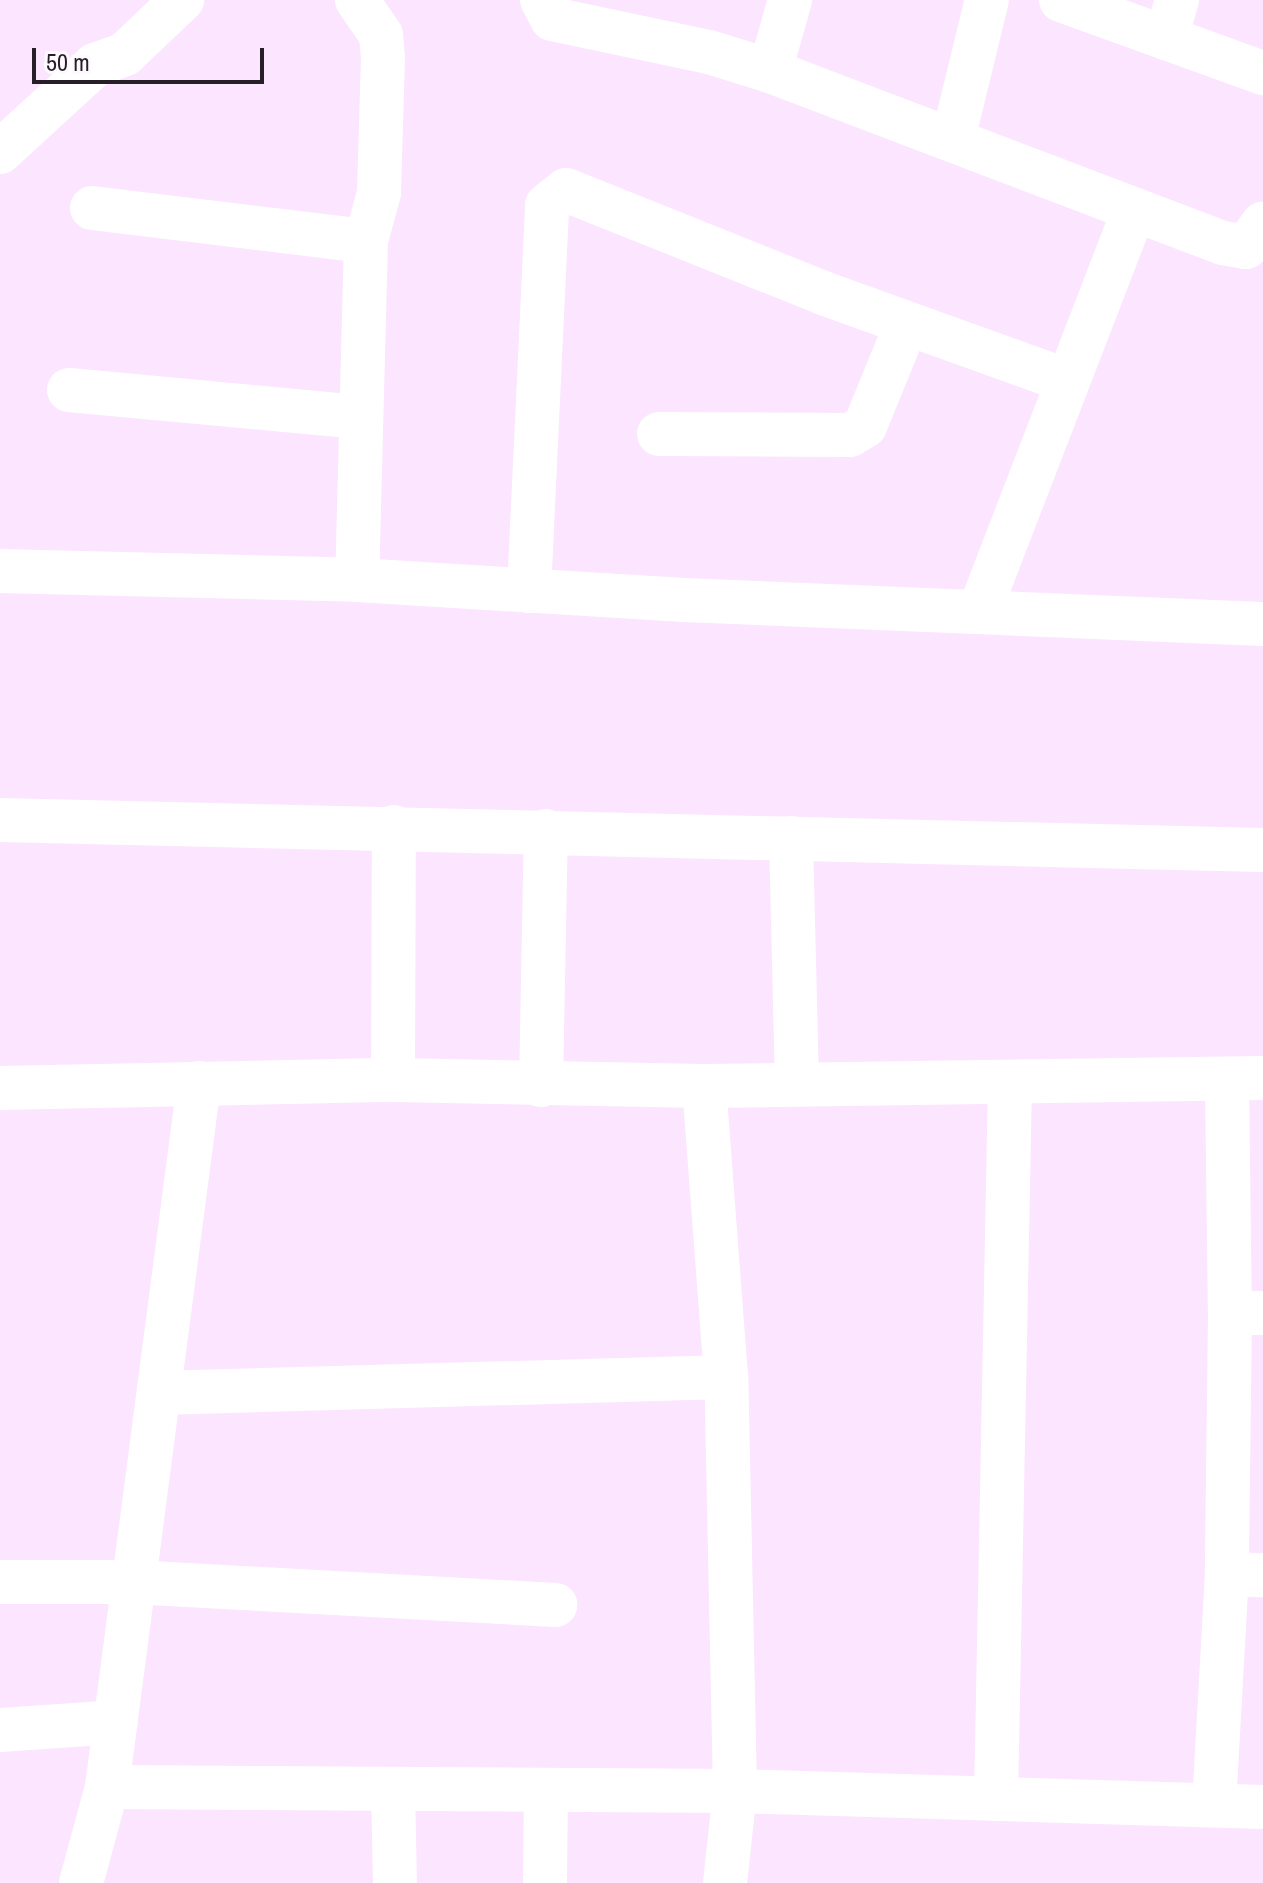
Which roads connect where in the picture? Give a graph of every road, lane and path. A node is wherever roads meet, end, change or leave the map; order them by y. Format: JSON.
{"nodes":[{"id":1,"x":139,"y":0,"type":"edge"},
{"id":2,"x":182,"y":0,"type":"edge"},
{"id":3,"x":357,"y":0,"type":"edge"},
{"id":4,"x":542,"y":0,"type":"edge"},
{"id":5,"x":790,"y":0,"type":"edge"},
{"id":6,"x":987,"y":0,"type":"edge"},
{"id":7,"x":1061,"y":0,"type":"edge"},
{"id":8,"x":1172,"y":19,"type":"edge"},
{"id":9,"x":95,"y":65,"type":"junction"},
{"id":10,"x":770,"y":71,"type":"junction"},
{"id":11,"x":1263,"y":73,"type":"edge"},
{"id":12,"x":953,"y":139,"type":"junction"},
{"id":13,"x":0,"y":152,"type":"edge"},
{"id":14,"x":92,"y":208,"type":"dead end"},
{"id":15,"x":1133,"y":212,"type":"junction"},
{"id":16,"x":1263,"y":224,"type":"edge"},
{"id":17,"x":366,"y":241,"type":"junction"},
{"id":18,"x":907,"y":323,"type":"junction"},
{"id":19,"x":1065,"y":380,"type":"junction"},
{"id":20,"x":69,"y":390,"type":"dead end"},
{"id":21,"x":361,"y":417,"type":"junction"},
{"id":22,"x":659,"y":434,"type":"dead end"},
{"id":23,"x":0,"y":571,"type":"edge"},
{"id":24,"x":357,"y":580,"type":"junction"},
{"id":25,"x":529,"y":591,"type":"junction"},
{"id":26,"x":979,"y":612,"type":"junction"},
{"id":27,"x":1263,"y":624,"type":"edge"},
{"id":28,"x":0,"y":820,"type":"edge"},
{"id":29,"x":394,"y":827,"type":"junction"},
{"id":30,"x":546,"y":831,"type":"junction"},
{"id":31,"x":791,"y":838,"type":"junction"},
{"id":32,"x":1263,"y":850,"type":"edge"},
{"id":33,"x":1245,"y":1078,"type":"edge"},
{"id":34,"x":393,"y":1080,"type":"junction"},
{"id":35,"x":1010,"y":1082,"type":"junction"},
{"id":36,"x":199,"y":1083,"type":"junction"},
{"id":37,"x":797,"y":1084,"type":"junction"},
{"id":38,"x":541,"y":1085,"type":"junction"},
{"id":39,"x":704,"y":1086,"type":"junction"},
{"id":40,"x":0,"y":1088,"type":"edge"},
{"id":41,"x":1246,"y":1313,"type":"edge"},
{"id":42,"x":726,"y":1377,"type":"junction"},
{"id":43,"x":160,"y":1393,"type":"junction"},
{"id":44,"x":1245,"y":1574,"type":"edge"},
{"id":45,"x":0,"y":1582,"type":"edge"},
{"id":46,"x":132,"y":1582,"type":"junction"},
{"id":47,"x":555,"y":1605,"type":"dead end"},
{"id":48,"x":116,"y":1722,"type":"junction"},
{"id":49,"x":0,"y":1730,"type":"edge"},
{"id":50,"x":107,"y":1787,"type":"junction"},
{"id":51,"x":393,"y":1789,"type":"junction"},
{"id":52,"x":546,"y":1790,"type":"junction"},
{"id":53,"x":735,"y":1791,"type":"junction"},
{"id":54,"x":996,"y":1799,"type":"junction"},
{"id":55,"x":1214,"y":1805,"type":"junction"},
{"id":56,"x":1263,"y":1807,"type":"edge"},
{"id":57,"x":81,"y":1883,"type":"edge"},
{"id":58,"x":395,"y":1883,"type":"edge"},
{"id":59,"x":545,"y":1883,"type":"edge"},
{"id":60,"x":725,"y":1883,"type":"edge"}],
"edges":[{"from":1,"to":9,"type":"street"},
{"from":2,"to":9,"type":"street"},
{"from":3,"to":17,"type":"street"},
{"from":4,"to":10,"type":"street"},
{"from":5,"to":10,"type":"street"},
{"from":6,"to":12,"type":"street"},
{"from":7,"to":8,"type":"street"},
{"from":8,"to":11,"type":"street"},
{"from":9,"to":13,"type":"street"},
{"from":10,"to":12,"type":"street"},
{"from":12,"to":15,"type":"street"},
{"from":14,"to":17,"type":"street"},
{"from":15,"to":16,"type":"street"},
{"from":15,"to":19,"type":"street"},
{"from":17,"to":21,"type":"street"},
{"from":18,"to":19,"type":"street"},
{"from":18,"to":22,"type":"street"},
{"from":18,"to":25,"type":"street"},
{"from":19,"to":26,"type":"street"},
{"from":20,"to":21,"type":"street"},
{"from":21,"to":24,"type":"street"},
{"from":23,"to":24,"type":"street"},
{"from":24,"to":25,"type":"street"},
{"from":25,"to":26,"type":"street"},
{"from":26,"to":27,"type":"street"},
{"from":28,"to":29,"type":"street"},
{"from":29,"to":30,"type":"street"},
{"from":29,"to":34,"type":"street"},
{"from":30,"to":31,"type":"street"},
{"from":30,"to":38,"type":"street"},
{"from":31,"to":32,"type":"street"},
{"from":31,"to":37,"type":"street"},
{"from":33,"to":35,"type":"street"},
{"from":33,"to":41,"type":"street"},
{"from":34,"to":36,"type":"street"},
{"from":34,"to":38,"type":"street"},
{"from":35,"to":37,"type":"street"},
{"from":35,"to":54,"type":"street"},
{"from":36,"to":40,"type":"street"},
{"from":36,"to":43,"type":"street"},
{"from":37,"to":39,"type":"street"},
{"from":38,"to":39,"type":"street"},
{"from":39,"to":42,"type":"street"},
{"from":41,"to":44,"type":"street"},
{"from":42,"to":43,"type":"street"},
{"from":42,"to":53,"type":"street"},
{"from":43,"to":46,"type":"street"},
{"from":44,"to":55,"type":"street"},
{"from":45,"to":46,"type":"street"},
{"from":46,"to":47,"type":"street"},
{"from":46,"to":48,"type":"street"},
{"from":48,"to":49,"type":"street"},
{"from":48,"to":50,"type":"street"},
{"from":50,"to":51,"type":"street"},
{"from":50,"to":57,"type":"street"},
{"from":51,"to":52,"type":"street"},
{"from":51,"to":58,"type":"street"},
{"from":52,"to":53,"type":"street"},
{"from":52,"to":59,"type":"street"},
{"from":53,"to":54,"type":"street"},
{"from":53,"to":60,"type":"street"},
{"from":54,"to":55,"type":"street"},
{"from":55,"to":56,"type":"street"}]}
